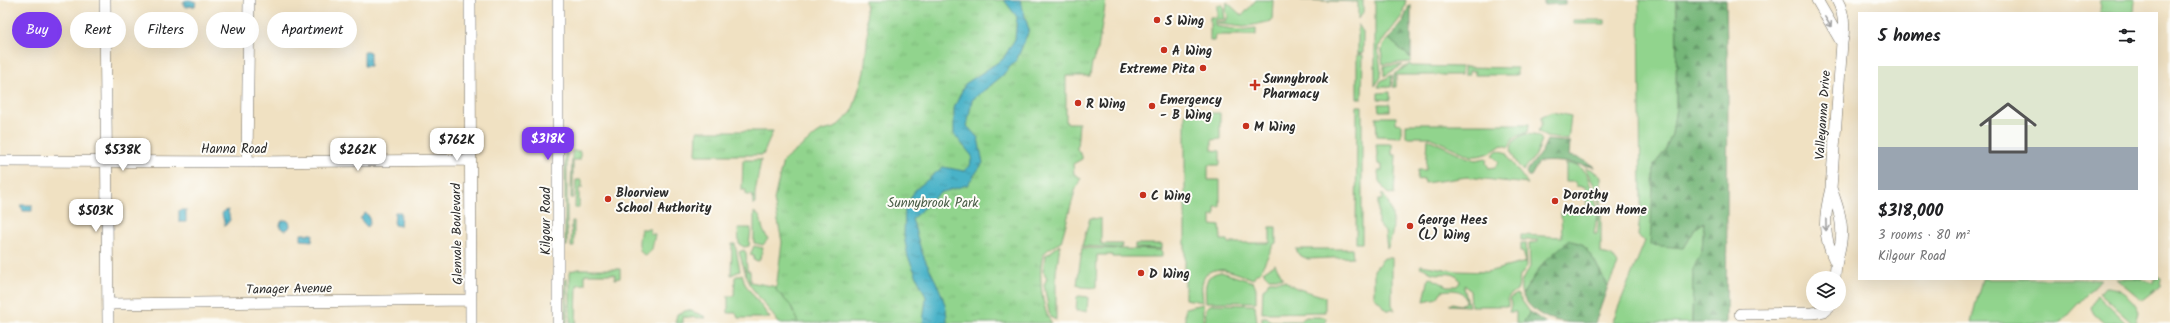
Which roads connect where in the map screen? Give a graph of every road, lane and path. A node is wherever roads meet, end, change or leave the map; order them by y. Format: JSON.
{"nodes":[{"id":1,"x":105,"y":0,"type":"edge"},
{"id":2,"x":249,"y":0,"type":"edge"},
{"id":3,"x":470,"y":0,"type":"edge"},
{"id":4,"x":558,"y":0,"type":"edge"},
{"id":5,"x":1817,"y":0,"type":"edge"},
{"id":6,"x":1837,"y":0,"type":"edge"},
{"id":7,"x":1842,"y":43,"type":"junction"},
{"id":8,"x":469,"y":160,"type":"junction"},
{"id":9,"x":0,"y":161,"type":"edge"},
{"id":10,"x":108,"y":161,"type":"junction"},
{"id":11,"x":247,"y":162,"type":"junction"},
{"id":12,"x":1835,"y":271,"type":"edge"},
{"id":13,"x":470,"y":300,"type":"junction"},
{"id":14,"x":108,"y":304,"type":"junction"},
{"id":15,"x":1824,"y":311,"type":"edge"},
{"id":16,"x":1740,"y":314,"type":"dead end"},
{"id":17,"x":108,"y":323,"type":"edge"},
{"id":18,"x":470,"y":323,"type":"edge"},
{"id":19,"x":558,"y":323,"type":"edge"}],
"edges":[{"from":1,"to":10,"type":"street"},
{"from":2,"to":11,"type":"street"},
{"from":3,"to":8,"type":"street","name":"Glenvale Boulevard"},
{"from":4,"to":19,"type":"street","name":"Kilgour Road"},
{"from":5,"to":7,"type":"street","one_way":true},
{"from":6,"to":7,"type":"street","name":"Valleyanna Drive"},
{"from":7,"to":12,"type":"street","name":"Valleyanna Drive"},
{"from":8,"to":11,"type":"street","name":"Hanna Road"},
{"from":8,"to":13,"type":"street","name":"Glenvale Boulevard"},
{"from":9,"to":10,"type":"street","name":"Hanna Road"},
{"from":10,"to":11,"type":"street","name":"Hanna Road"},
{"from":10,"to":14,"type":"street"},
{"from":13,"to":14,"type":"street","name":"Tanager Avenue"},
{"from":13,"to":18,"type":"street","name":"Glenvale Boulevard"},
{"from":14,"to":17,"type":"street"},
{"from":15,"to":16,"type":"street"}]}
